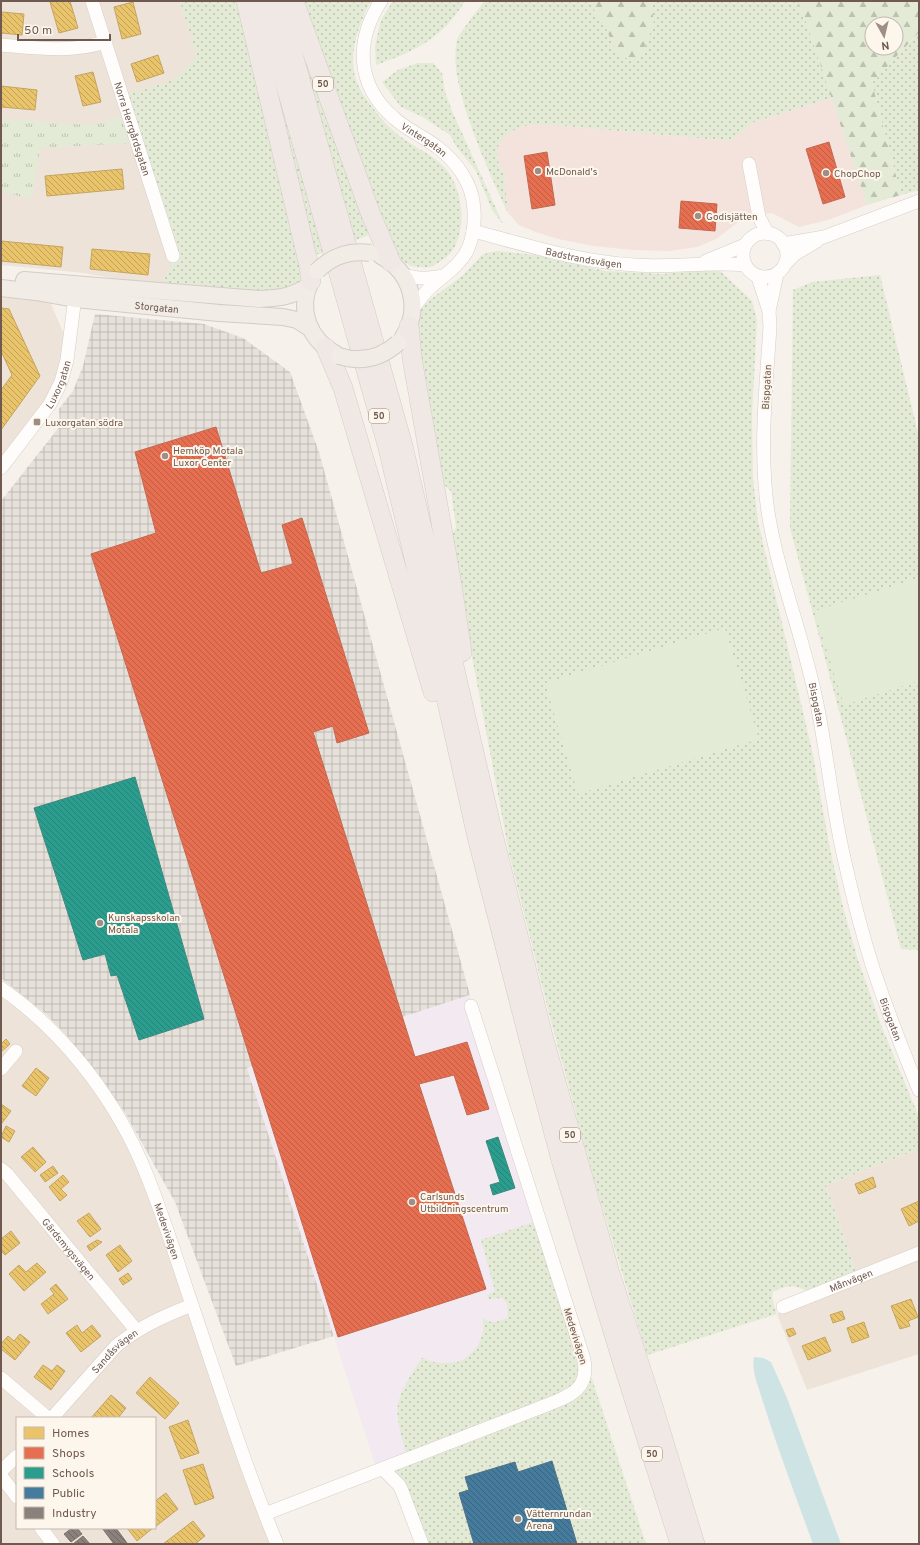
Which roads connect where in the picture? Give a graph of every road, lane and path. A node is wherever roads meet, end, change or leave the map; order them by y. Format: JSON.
{"nodes":[{"id":1,"x":92,"y":1,"type":"edge"},
{"id":2,"x":246,"y":1,"type":"edge"},
{"id":3,"x":262,"y":1,"type":"edge"},
{"id":4,"x":278,"y":1,"type":"edge"},
{"id":5,"x":294,"y":1,"type":"edge"},
{"id":6,"x":382,"y":1,"type":"edge"},
{"id":7,"x":105,"y":42,"type":"junction"},
{"id":8,"x":1,"y":45,"type":"edge"},
{"id":9,"x":749,"y":164,"type":"dead end"},
{"id":10,"x":919,"y":201,"type":"edge"},
{"id":11,"x":758,"y":217,"type":"junction"},
{"id":12,"x":473,"y":231,"type":"junction"},
{"id":13,"x":768,"y":234,"type":"junction"},
{"id":14,"x":824,"y":237,"type":"junction"},
{"id":15,"x":750,"y":240,"type":"junction"},
{"id":16,"x":783,"y":244,"type":"junction"},
{"id":17,"x":172,"y":256,"type":"dead end"},
{"id":18,"x":696,"y":264,"type":"junction"},
{"id":19,"x":745,"y":265,"type":"junction"},
{"id":20,"x":397,"y":268,"type":"junction"},
{"id":21,"x":781,"y":269,"type":"junction"},
{"id":22,"x":443,"y":276,"type":"junction"},
{"id":23,"x":758,"y":276,"type":"junction"},
{"id":24,"x":1,"y":278,"type":"edge"},
{"id":25,"x":312,"y":279,"type":"junction"},
{"id":26,"x":1,"y":288,"type":"edge"},
{"id":27,"x":76,"y":291,"type":"junction"},
{"id":28,"x":413,"y":308,"type":"junction"},
{"id":29,"x":769,"y":311,"type":"junction"},
{"id":30,"x":409,"y":326,"type":"junction"},
{"id":31,"x":310,"y":329,"type":"junction"},
{"id":32,"x":333,"y":352,"type":"junction"},
{"id":33,"x":1,"y":468,"type":"edge"},
{"id":34,"x":466,"y":719,"type":"junction"},
{"id":35,"x":477,"y":837,"type":"junction"},
{"id":36,"x":1,"y":988,"type":"edge"},
{"id":37,"x":471,"y":1006,"type":"dead end"},
{"id":38,"x":16,"y":1051,"type":"dead end"},
{"id":39,"x":1,"y":1069,"type":"edge"},
{"id":40,"x":919,"y":1090,"type":"edge"},
{"id":41,"x":1,"y":1169,"type":"edge"},
{"id":42,"x":919,"y":1253,"type":"edge"},
{"id":43,"x":192,"y":1305,"type":"junction"},
{"id":44,"x":783,"y":1307,"type":"dead end"},
{"id":45,"x":136,"y":1330,"type":"junction"},
{"id":46,"x":1,"y":1378,"type":"edge"},
{"id":47,"x":47,"y":1417,"type":"edge"},
{"id":48,"x":53,"y":1417,"type":"edge"},
{"id":49,"x":16,"y":1457,"type":"edge"},
{"id":50,"x":383,"y":1469,"type":"junction"},
{"id":51,"x":1,"y":1471,"type":"edge"},
{"id":52,"x":1,"y":1476,"type":"edge"},
{"id":53,"x":16,"y":1496,"type":"edge"},
{"id":54,"x":265,"y":1514,"type":"junction"},
{"id":55,"x":41,"y":1529,"type":"edge"},
{"id":56,"x":53,"y":1544,"type":"edge"},
{"id":57,"x":277,"y":1544,"type":"edge"},
{"id":58,"x":422,"y":1544,"type":"edge"},
{"id":59,"x":680,"y":1544,"type":"edge"},
{"id":60,"x":695,"y":1544,"type":"edge"}],
"edges":[{"from":1,"to":7,"type":"street","name":"Norra Herrgårdsgatan"},
{"from":2,"to":25,"type":"highway"},
{"from":3,"to":35,"type":"highway","number":"50"},
{"from":4,"to":34,"type":"highway","number":"50"},
{"from":5,"to":20,"type":"highway","number":"50"},
{"from":6,"to":12,"type":"street","name":"Vintergatan"},
{"from":7,"to":8,"type":"street"},
{"from":7,"to":17,"type":"street","name":"Norra Herrgårdsgatan"},
{"from":9,"to":11,"type":"street"},
{"from":10,"to":14,"type":"street"},
{"from":11,"to":13,"type":"street"},
{"from":11,"to":15,"type":"street"},
{"from":12,"to":18,"type":"street","name":"Badstrandsvägen"},
{"from":12,"to":22,"type":"street","name":"Vintergatan"},
{"from":13,"to":15,"type":"street","name":"Badstrandsvägen"},
{"from":13,"to":16,"type":"street"},
{"from":14,"to":16,"type":"street"},
{"from":14,"to":21,"type":"street"},
{"from":15,"to":18,"type":"street","name":"Badstrandsvägen"},
{"from":15,"to":19,"type":"street"},
{"from":16,"to":21,"type":"street"},
{"from":18,"to":19,"type":"street","name":"Badstrandsvägen"},
{"from":19,"to":23,"type":"street"},
{"from":20,"to":22,"type":"street"},
{"from":20,"to":25,"type":"main road","bridge":true},
{"from":20,"to":28,"type":"main road"},
{"from":21,"to":23,"type":"street"},
{"from":21,"to":29,"type":"street","name":"Bispgatan"},
{"from":22,"to":28,"type":"street","name":"Vintergatan"},
{"from":23,"to":29,"type":"street","name":"Bispgatan"},
{"from":24,"to":27,"type":"main road","name":"Storgatan"},
{"from":25,"to":27,"type":"main road","name":"Storgatan"},
{"from":25,"to":31,"type":"main road"},
{"from":26,"to":27,"type":"main road","name":"Storgatan"},
{"from":27,"to":31,"type":"main road","name":"Storgatan"},
{"from":27,"to":33,"type":"street","name":"Luxorgatan"},
{"from":28,"to":30,"type":"main road"},
{"from":29,"to":40,"type":"street","name":"Bispgatan"},
{"from":30,"to":32,"type":"main road","bridge":true},
{"from":30,"to":34,"type":"highway"},
{"from":31,"to":32,"type":"main road"},
{"from":32,"to":35,"type":"highway"},
{"from":34,"to":60,"type":"highway","number":"50"},
{"from":35,"to":59,"type":"highway","number":"50"},
{"from":36,"to":43,"type":"street","name":"Medevivägen"},
{"from":37,"to":50,"type":"street","name":"Medevivägen"},
{"from":38,"to":39,"type":"street"},
{"from":41,"to":45,"type":"street","name":"Gärdsmygsvägen"},
{"from":42,"to":44,"type":"street","name":"Månvägen"},
{"from":43,"to":45,"type":"street","name":"Sandåsvägen"},
{"from":43,"to":54,"type":"street","name":"Medevivägen"},
{"from":45,"to":48,"type":"street","name":"Sandåsvägen"},
{"from":46,"to":47,"type":"street"},
{"from":49,"to":51,"type":"street"},
{"from":50,"to":54,"type":"street","name":"Medevivägen"},
{"from":50,"to":58,"type":"street"},
{"from":52,"to":53,"type":"street"},
{"from":54,"to":57,"type":"street","name":"Medevivägen"},
{"from":55,"to":56,"type":"street"}]}
